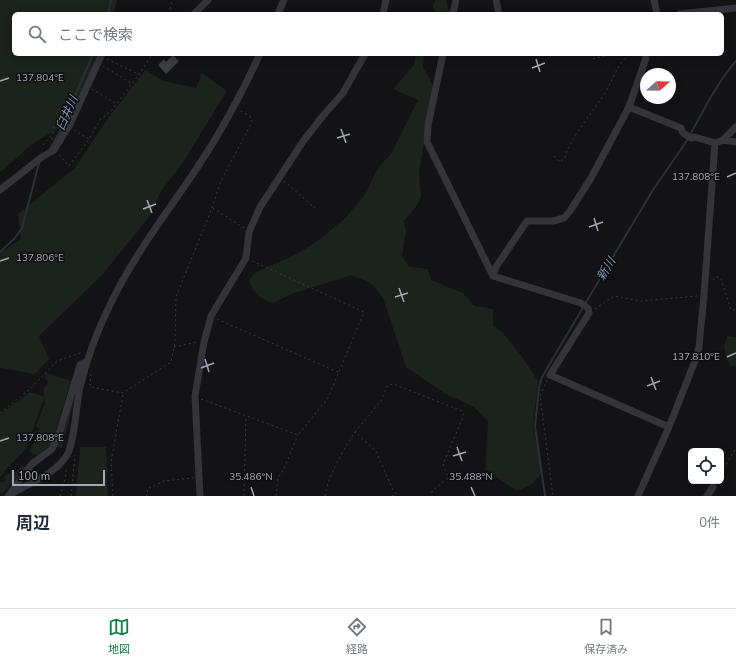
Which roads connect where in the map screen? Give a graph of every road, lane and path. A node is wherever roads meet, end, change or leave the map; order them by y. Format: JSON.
{"nodes":[{"id":1,"x":172,"y":0,"type":"edge"},
{"id":2,"x":208,"y":0,"type":"edge"},
{"id":3,"x":284,"y":0,"type":"edge"},
{"id":4,"x":386,"y":0,"type":"edge"},
{"id":5,"x":456,"y":0,"type":"edge"},
{"id":6,"x":496,"y":0,"type":"edge"},
{"id":7,"x":654,"y":0,"type":"edge"},
{"id":8,"x":736,"y":8,"type":"edge"},
{"id":9,"x":169,"y":12,"type":"edge"},
{"id":10,"x":196,"y":12,"type":"edge"},
{"id":11,"x":279,"y":12,"type":"edge"},
{"id":12,"x":384,"y":12,"type":"edge"},
{"id":13,"x":453,"y":12,"type":"edge"},
{"id":14,"x":499,"y":12,"type":"edge"},
{"id":15,"x":657,"y":12,"type":"edge"},
{"id":16,"x":699,"y":12,"type":"edge"},
{"id":17,"x":151,"y":56,"type":"edge"},
{"id":18,"x":259,"y":56,"type":"edge"},
{"id":19,"x":364,"y":56,"type":"edge"},
{"id":20,"x":443,"y":56,"type":"edge"},
{"id":21,"x":604,"y":56,"type":"edge"},
{"id":22,"x":627,"y":56,"type":"edge"},
{"id":23,"x":646,"y":56,"type":"edge"},
{"id":24,"x":100,"y":58,"type":"edge"},
{"id":25,"x":593,"y":59,"type":"dead end"},
{"id":26,"x":139,"y":74,"type":"junction"},
{"id":27,"x":132,"y":83,"type":"junction"},
{"id":28,"x":87,"y":86,"type":"junction"},
{"id":29,"x":116,"y":104,"type":"junction"},
{"id":30,"x":234,"y":107,"type":"junction"},
{"id":31,"x":629,"y":107,"type":"junction"},
{"id":32,"x":54,"y":125,"type":"dead end"},
{"id":33,"x":69,"y":126,"type":"junction"},
{"id":34,"x":736,"y":127,"type":"edge"},
{"id":35,"x":49,"y":138,"type":"junction"},
{"id":36,"x":53,"y":139,"type":"dead end"},
{"id":37,"x":89,"y":139,"type":"junction"},
{"id":38,"x":723,"y":140,"type":"junction"},
{"id":39,"x":736,"y":142,"type":"edge"},
{"id":40,"x":715,"y":143,"type":"junction"},
{"id":41,"x":43,"y":145,"type":"dead end"},
{"id":42,"x":54,"y":150,"type":"junction"},
{"id":43,"x":554,"y":156,"type":"dead end"},
{"id":44,"x":279,"y":177,"type":"junction"},
{"id":45,"x":0,"y":190,"type":"edge"},
{"id":46,"x":212,"y":208,"type":"junction"},
{"id":47,"x":315,"y":208,"type":"dead end"},
{"id":48,"x":249,"y":232,"type":"junction"},
{"id":49,"x":246,"y":258,"type":"junction"},
{"id":50,"x":493,"y":276,"type":"junction"},
{"id":51,"x":712,"y":281,"type":"dead end"},
{"id":52,"x":704,"y":295,"type":"junction"},
{"id":53,"x":589,"y":310,"type":"junction"},
{"id":54,"x":736,"y":310,"type":"edge"},
{"id":55,"x":211,"y":316,"type":"junction"},
{"id":56,"x":205,"y":339,"type":"junction"},
{"id":57,"x":174,"y":347,"type":"junction"},
{"id":58,"x":91,"y":349,"type":"junction"},
{"id":59,"x":86,"y":362,"type":"junction"},
{"id":60,"x":91,"y":372,"type":"dead end"},
{"id":61,"x":340,"y":373,"type":"junction"},
{"id":62,"x":550,"y":375,"type":"junction"},
{"id":63,"x":123,"y":394,"type":"junction"},
{"id":64,"x":195,"y":396,"type":"junction"},
{"id":65,"x":0,"y":413,"type":"edge"},
{"id":66,"x":246,"y":415,"type":"junction"},
{"id":67,"x":669,"y":426,"type":"junction"},
{"id":68,"x":355,"y":432,"type":"junction"},
{"id":69,"x":298,"y":435,"type":"junction"},
{"id":70,"x":71,"y":441,"type":"junction"},
{"id":71,"x":736,"y":448,"type":"edge"},
{"id":72,"x":65,"y":458,"type":"junction"},
{"id":73,"x":724,"y":468,"type":"edge"},
{"id":74,"x":200,"y":478,"type":"junction"},
{"id":75,"x":713,"y":487,"type":"dead end"},
{"id":76,"x":396,"y":494,"type":"junction"},
{"id":77,"x":8,"y":496,"type":"edge"},
{"id":78,"x":60,"y":496,"type":"edge"},
{"id":79,"x":71,"y":496,"type":"edge"},
{"id":80,"x":113,"y":496,"type":"edge"},
{"id":81,"x":146,"y":496,"type":"edge"},
{"id":82,"x":200,"y":496,"type":"edge"},
{"id":83,"x":244,"y":496,"type":"edge"},
{"id":84,"x":276,"y":496,"type":"edge"},
{"id":85,"x":325,"y":496,"type":"edge"},
{"id":86,"x":392,"y":496,"type":"edge"},
{"id":87,"x":398,"y":496,"type":"edge"},
{"id":88,"x":432,"y":496,"type":"edge"},
{"id":89,"x":553,"y":496,"type":"edge"},
{"id":90,"x":638,"y":496,"type":"edge"},
{"id":91,"x":707,"y":496,"type":"edge"}],
"edges":[{"from":1,"to":9,"type":"path"},
{"from":2,"to":10,"type":"street"},
{"from":3,"to":11,"type":"street"},
{"from":4,"to":12,"type":"street"},
{"from":5,"to":13,"type":"street"},
{"from":6,"to":14,"type":"street"},
{"from":7,"to":15,"type":"street"},
{"from":8,"to":16,"type":"street"},
{"from":17,"to":26,"type":"path"},
{"from":18,"to":30,"type":"street"},
{"from":19,"to":44,"type":"street"},
{"from":20,"to":50,"type":"street"},
{"from":21,"to":25,"type":"path"},
{"from":22,"to":43,"type":"path"},
{"from":23,"to":31,"type":"street"},
{"from":24,"to":26,"type":"path"},
{"from":24,"to":27,"type":"path"},
{"from":24,"to":28,"type":"street"},
{"from":26,"to":27,"type":"path"},
{"from":27,"to":29,"type":"path"},
{"from":28,"to":29,"type":"path"},
{"from":28,"to":33,"type":"street"},
{"from":29,"to":37,"type":"path"},
{"from":30,"to":46,"type":"path"},
{"from":30,"to":58,"type":"street"},
{"from":31,"to":40,"type":"street"},
{"from":31,"to":50,"type":"street"},
{"from":32,"to":35,"type":"path"},
{"from":33,"to":37,"type":"path"},
{"from":33,"to":42,"type":"street"},
{"from":34,"to":38,"type":"street"},
{"from":35,"to":36,"type":"path"},
{"from":35,"to":41,"type":"path"},
{"from":37,"to":42,"type":"path"},
{"from":38,"to":39,"type":"street"},
{"from":38,"to":40,"type":"street"},
{"from":40,"to":52,"type":"street"},
{"from":42,"to":45,"type":"street"},
{"from":44,"to":47,"type":"path"},
{"from":44,"to":48,"type":"street"},
{"from":46,"to":48,"type":"path"},
{"from":46,"to":57,"type":"path"},
{"from":48,"to":49,"type":"street"},
{"from":49,"to":55,"type":"street"},
{"from":49,"to":61,"type":"path"},
{"from":50,"to":53,"type":"street"},
{"from":51,"to":54,"type":"path"},
{"from":52,"to":53,"type":"path"},
{"from":52,"to":67,"type":"street"},
{"from":53,"to":62,"type":"street"},
{"from":55,"to":56,"type":"street"},
{"from":55,"to":61,"type":"path"},
{"from":56,"to":57,"type":"path"},
{"from":56,"to":64,"type":"street"},
{"from":57,"to":63,"type":"path"},
{"from":58,"to":59,"type":"street"},
{"from":58,"to":65,"type":"path"},
{"from":59,"to":70,"type":"street"},
{"from":59,"to":77,"type":"street"},
{"from":60,"to":63,"type":"path"},
{"from":61,"to":69,"type":"path"},
{"from":62,"to":67,"type":"street"},
{"from":62,"to":89,"type":"path"},
{"from":63,"to":80,"type":"path"},
{"from":64,"to":66,"type":"path"},
{"from":64,"to":74,"type":"street"},
{"from":66,"to":69,"type":"path"},
{"from":66,"to":83,"type":"path"},
{"from":67,"to":90,"type":"street"},
{"from":68,"to":76,"type":"path"},
{"from":68,"to":85,"type":"path"},
{"from":68,"to":88,"type":"path"},
{"from":69,"to":84,"type":"path"},
{"from":70,"to":72,"type":"street"},
{"from":70,"to":79,"type":"path"},
{"from":71,"to":73,"type":"path"},
{"from":72,"to":77,"type":"street"},
{"from":72,"to":78,"type":"path"},
{"from":74,"to":81,"type":"path"},
{"from":74,"to":82,"type":"street"},
{"from":75,"to":91,"type":"street"},
{"from":76,"to":86,"type":"path"},
{"from":76,"to":87,"type":"path"}]}
